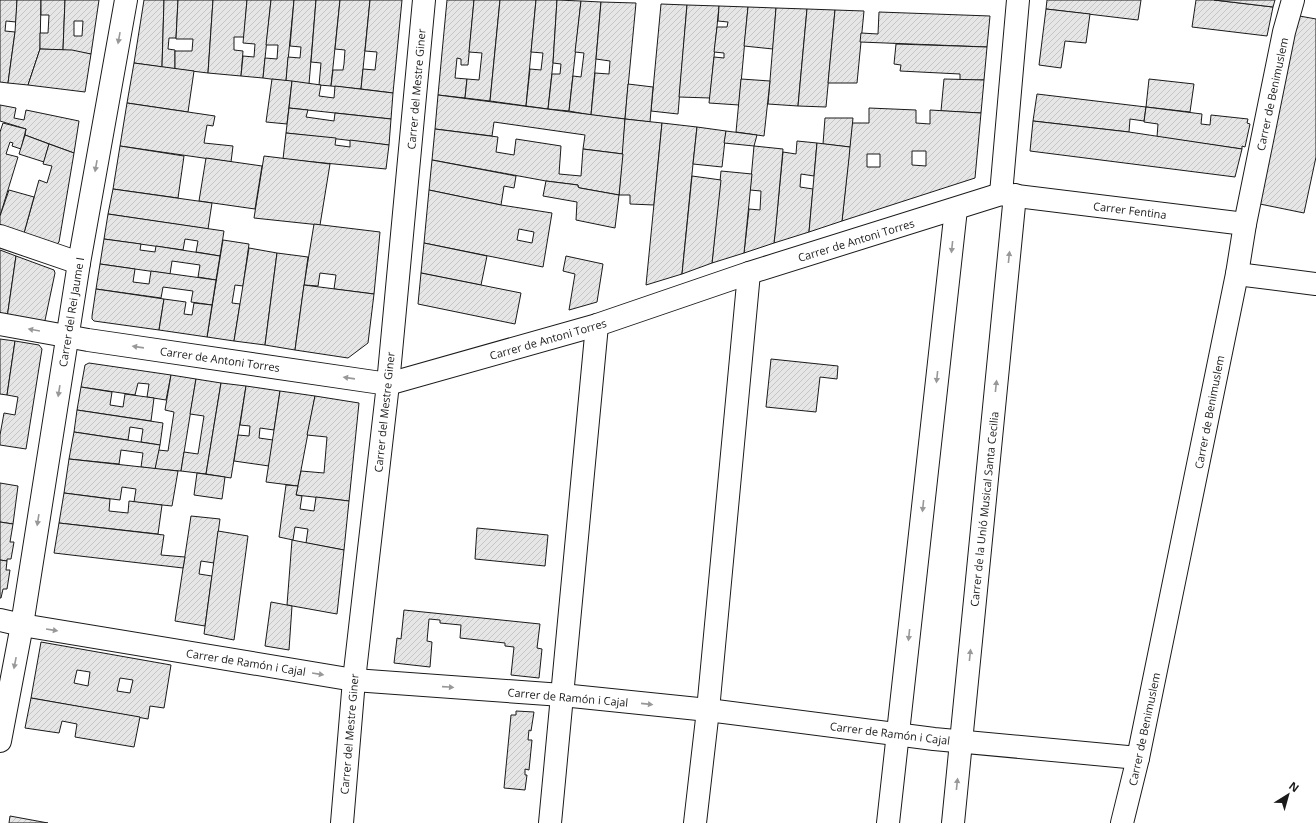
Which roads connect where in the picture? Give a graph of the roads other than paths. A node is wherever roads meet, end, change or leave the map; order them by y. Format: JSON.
{"nodes":[{"id":1,"x":126,"y":0,"type":"edge"},
{"id":2,"x":424,"y":0,"type":"edge"},
{"id":3,"x":1014,"y":0,"type":"edge"},
{"id":4,"x":1292,"y":0,"type":"edge"},
{"id":5,"x":1008,"y":194,"type":"junction"},
{"id":6,"x":956,"y":209,"type":"junction"},
{"id":7,"x":1245,"y":224,"type":"junction"},
{"id":8,"x":0,"y":236,"type":"edge"},
{"id":9,"x":79,"y":263,"type":"junction"},
{"id":10,"x":749,"y":273,"type":"junction"},
{"id":11,"x":1237,"y":274,"type":"junction"},
{"id":12,"x":1316,"y":284,"type":"edge"},
{"id":13,"x":0,"y":324,"type":"edge"},
{"id":14,"x":597,"y":325,"type":"junction"},
{"id":15,"x":67,"y":336,"type":"junction"},
{"id":16,"x":388,"y":384,"type":"junction"},
{"id":17,"x":0,"y":620,"type":"edge"},
{"id":18,"x":22,"y":625,"type":"junction"},
{"id":19,"x":354,"y":680,"type":"junction"},
{"id":20,"x":562,"y":695,"type":"junction"},
{"id":21,"x":708,"y":710,"type":"junction"},
{"id":22,"x":898,"y":734,"type":"junction"},
{"id":23,"x":0,"y":741,"type":"edge"},
{"id":24,"x":961,"y":741,"type":"junction"},
{"id":25,"x":1138,"y":758,"type":"junction"},
{"id":26,"x":342,"y":823,"type":"edge"},
{"id":27,"x":550,"y":823,"type":"edge"},
{"id":28,"x":695,"y":823,"type":"edge"},
{"id":29,"x":888,"y":823,"type":"edge"},
{"id":30,"x":953,"y":823,"type":"edge"},
{"id":31,"x":1122,"y":823,"type":"edge"}],
"edges":[{"from":1,"to":9,"type":"street","name":"Carrer del Rei Jaume I","one_way":true},
{"from":2,"to":16,"type":"street","name":"Carrer del Mestre Giner"},
{"from":3,"to":5,"type":"street","name":"Carrer de la Unió Musical Santa Cecilia"},
{"from":4,"to":7,"type":"street","name":"Carrer de Benimuslem"},
{"from":5,"to":6,"type":"street","name":"Carrer de Antoni Torres"},
{"from":5,"to":7,"type":"street","name":"Carrer Fentina"},
{"from":24,"to":5,"type":"street","name":"Carrer de la Unió Musical Santa Cecilia","one_way":true},
{"from":6,"to":10,"type":"street","name":"Carrer de Antoni Torres"},
{"from":6,"to":22,"type":"street","one_way":true},
{"from":7,"to":11,"type":"street","name":"Carrer de Benimuslem"},
{"from":8,"to":9,"type":"street"},
{"from":9,"to":15,"type":"street","name":"Carrer del Rei Jaume I"},
{"from":10,"to":14,"type":"street","name":"Carrer de Antoni Torres"},
{"from":10,"to":21,"type":"street"},
{"from":11,"to":12,"type":"street"},
{"from":11,"to":25,"type":"street","name":"Carrer de Benimuslem"},
{"from":15,"to":13,"type":"street","name":"Carrer de Antoni Torres","one_way":true},
{"from":14,"to":16,"type":"street","name":"Carrer de Antoni Torres"},
{"from":14,"to":20,"type":"street"},
{"from":16,"to":15,"type":"street","name":"Carrer de Antoni Torres","one_way":true},
{"from":15,"to":18,"type":"street","name":"Carrer del Rei Jaume I","one_way":true},
{"from":16,"to":19,"type":"street","name":"Carrer del Mestre Giner"},
{"from":17,"to":18,"type":"street","name":"Carrer de Ramón i Cajal"},
{"from":18,"to":19,"type":"street","name":"Carrer de Ramón i Cajal","one_way":true},
{"from":18,"to":23,"type":"street","name":"Carrer del Rei Jaume I","one_way":true},
{"from":19,"to":20,"type":"street","name":"Carrer de Ramón i Cajal","one_way":true},
{"from":19,"to":26,"type":"street","name":"Carrer del Mestre Giner"},
{"from":20,"to":21,"type":"street","name":"Carrer de Ramón i Cajal","one_way":true},
{"from":20,"to":27,"type":"street"},
{"from":21,"to":22,"type":"street","name":"Carrer de Ramón i Cajal"},
{"from":21,"to":28,"type":"street"},
{"from":22,"to":24,"type":"street","name":"Carrer de Ramón i Cajal"},
{"from":22,"to":29,"type":"street"},
{"from":24,"to":25,"type":"street","name":"Carrer de Ramón i Cajal"},
{"from":30,"to":24,"type":"street","name":"Carrer de la Unió Musical Santa Cecilia","one_way":true},
{"from":25,"to":31,"type":"street","name":"Carrer de Benimuslem"}]}
